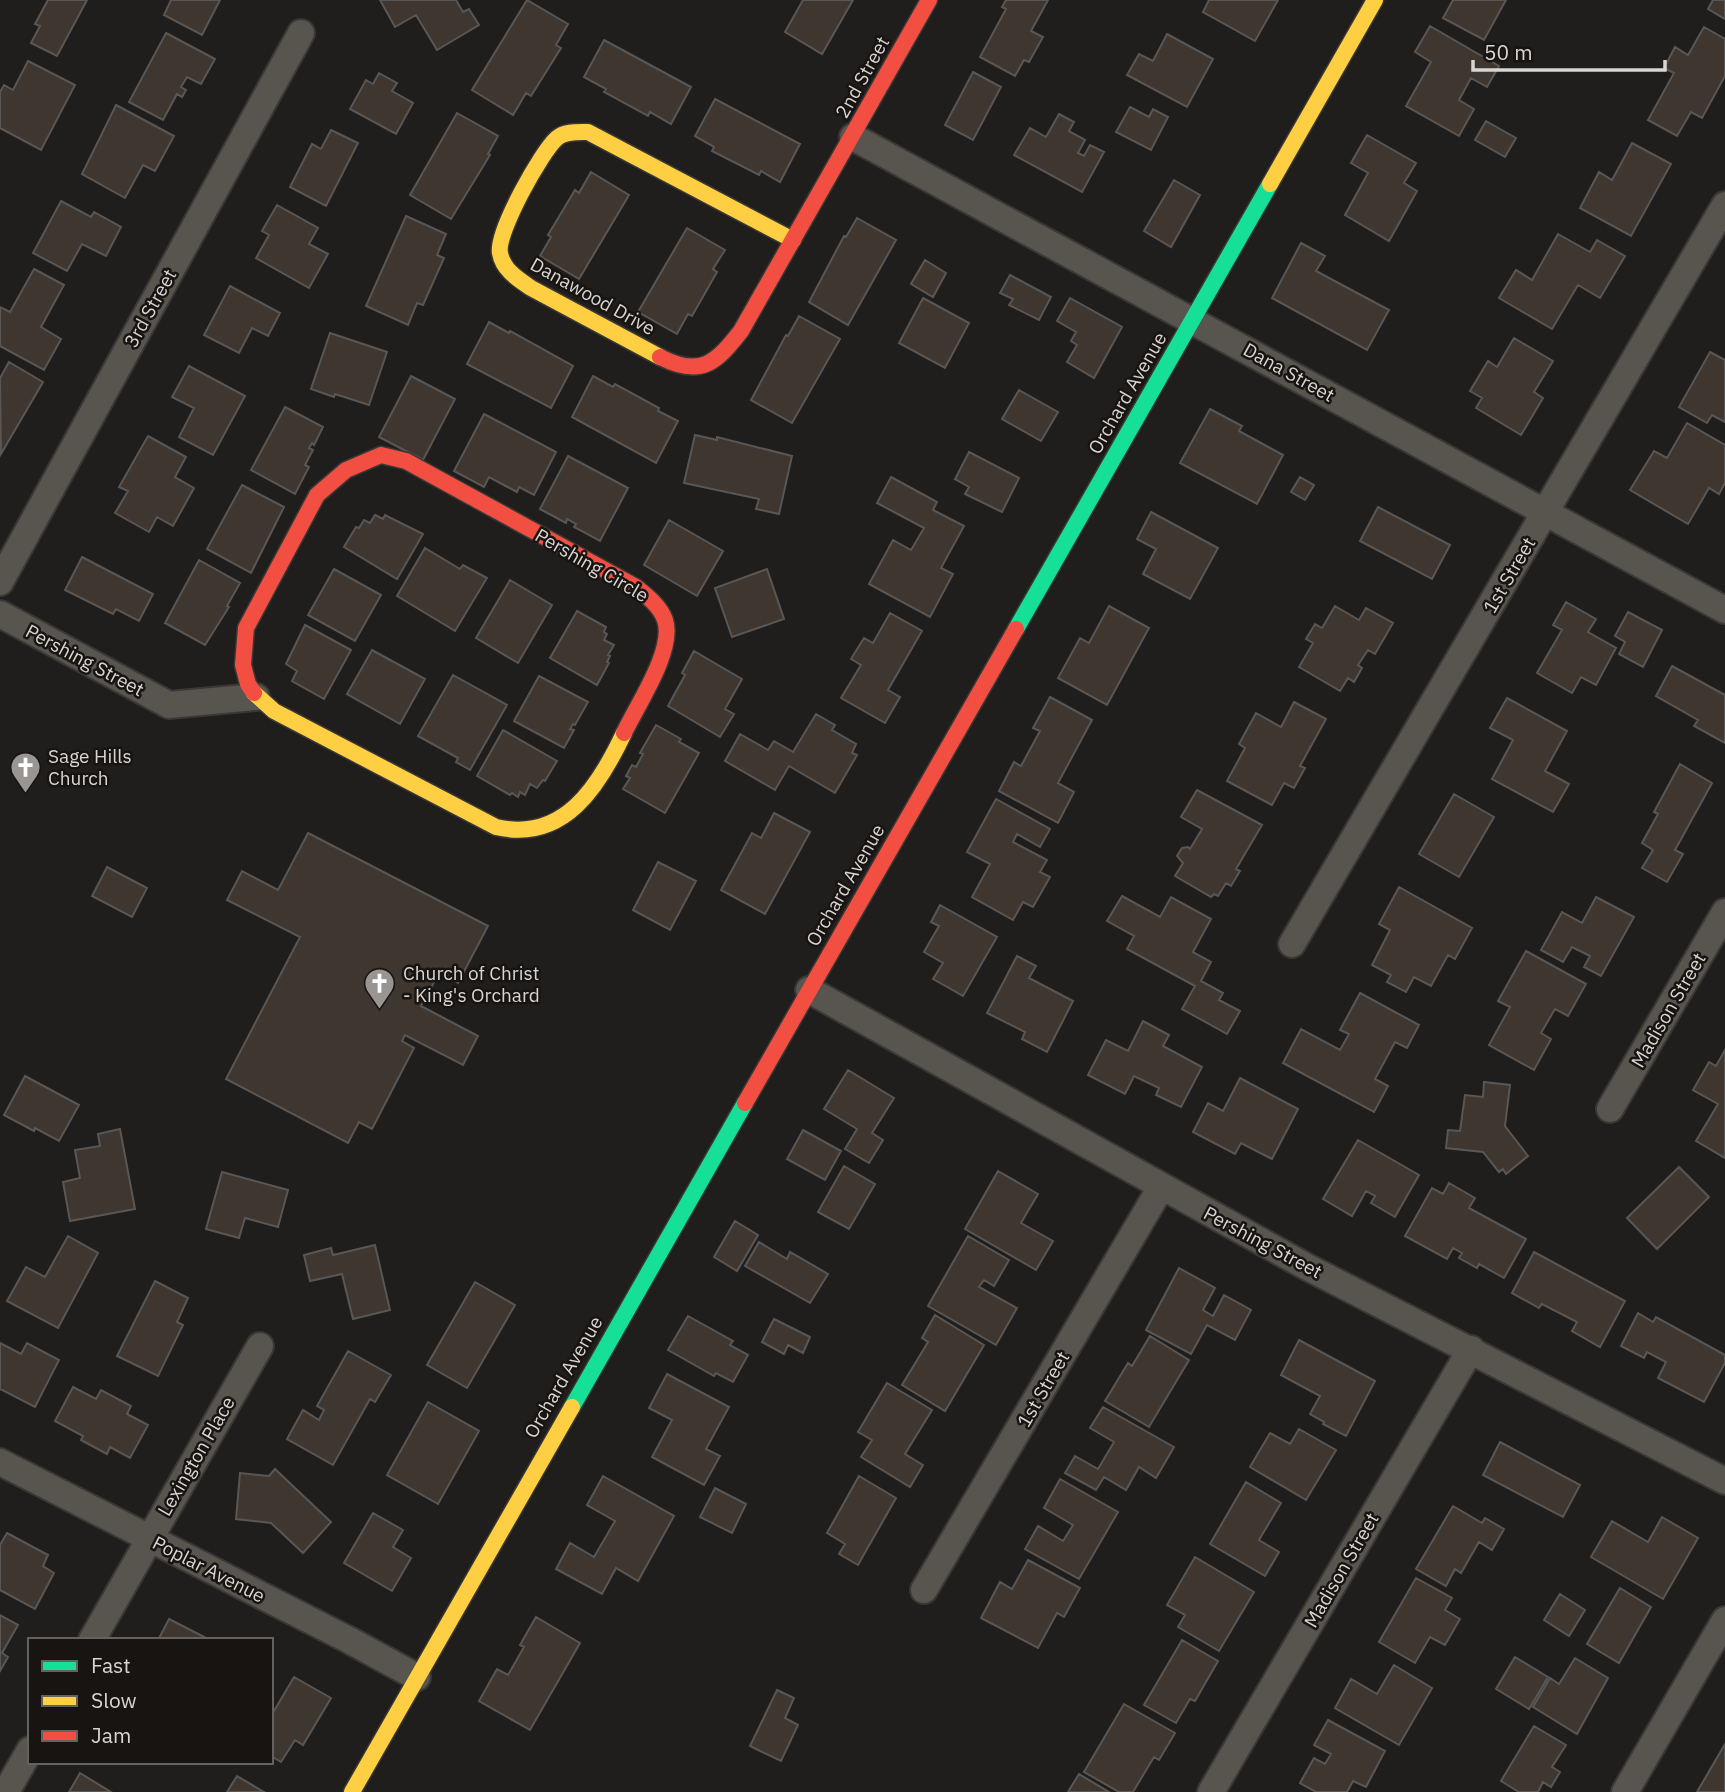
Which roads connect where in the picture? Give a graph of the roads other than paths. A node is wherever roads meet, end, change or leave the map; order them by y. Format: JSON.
{"nodes":[{"id":1,"x":929,"y":0,"type":"edge"},
{"id":2,"x":1375,"y":0,"type":"edge"},
{"id":3,"x":301,"y":33,"type":"dead end"},
{"id":4,"x":853,"y":137,"type":"junction"},
{"id":5,"x":1725,"y":205,"type":"edge"},
{"id":6,"x":793,"y":240,"type":"junction"},
{"id":7,"x":1194,"y":320,"type":"junction"},
{"id":8,"x":1545,"y":513,"type":"junction"},
{"id":9,"x":0,"y":582,"type":"edge"},
{"id":10,"x":1725,"y":610,"type":"edge"},
{"id":11,"x":0,"y":614,"type":"edge"},
{"id":12,"x":256,"y":697,"type":"junction"},
{"id":13,"x":1725,"y":912,"type":"edge"},
{"id":14,"x":1292,"y":944,"type":"dead end"},
{"id":15,"x":809,"y":990,"type":"junction"},
{"id":16,"x":1611,"y":1109,"type":"dead end"},
{"id":17,"x":1161,"y":1187,"type":"junction"},
{"id":18,"x":260,"y":1346,"type":"dead end"},
{"id":19,"x":1471,"y":1349,"type":"junction"},
{"id":20,"x":0,"y":1462,"type":"edge"},
{"id":21,"x":1725,"y":1480,"type":"edge"},
{"id":22,"x":149,"y":1538,"type":"junction"},
{"id":23,"x":924,"y":1590,"type":"dead end"},
{"id":24,"x":1725,"y":1620,"type":"edge"},
{"id":25,"x":93,"y":1638,"type":"edge"},
{"id":26,"x":417,"y":1677,"type":"junction"},
{"id":27,"x":28,"y":1754,"type":"edge"},
{"id":28,"x":6,"y":1792,"type":"edge"},
{"id":29,"x":352,"y":1792,"type":"edge"},
{"id":30,"x":1211,"y":1792,"type":"edge"},
{"id":31,"x":1625,"y":1792,"type":"edge"}],
"edges":[{"from":1,"to":4,"type":"street","name":"2nd Street"},
{"from":2,"to":7,"type":"street","name":"Orchard Avenue"},
{"from":3,"to":9,"type":"street","name":"3rd Street"},
{"from":4,"to":6,"type":"street","name":"Danawood Drive"},
{"from":4,"to":7,"type":"street","name":"Dana Street"},
{"from":5,"to":8,"type":"street","name":"1st Street"},
{"from":6,"to":6,"type":"street","name":"Danawood Drive"},
{"from":7,"to":8,"type":"street","name":"Dana Street"},
{"from":7,"to":15,"type":"street","name":"Orchard Avenue"},
{"from":8,"to":10,"type":"street","name":"Dana Street"},
{"from":8,"to":14,"type":"street","name":"1st Street"},
{"from":11,"to":12,"type":"street","name":"Pershing Street"},
{"from":12,"to":12,"type":"street","name":"Pershing Circle"},
{"from":13,"to":16,"type":"street","name":"Madison Street"},
{"from":15,"to":17,"type":"street","name":"Pershing Street"},
{"from":15,"to":26,"type":"street","name":"Orchard Avenue"},
{"from":17,"to":19,"type":"street","name":"Pershing Street"},
{"from":17,"to":23,"type":"street","name":"1st Street"},
{"from":18,"to":22,"type":"street","name":"Lexington Place"},
{"from":19,"to":21,"type":"street","name":"Pershing Street"},
{"from":19,"to":30,"type":"street","name":"Madison Street"},
{"from":20,"to":22,"type":"street","name":"Poplar Avenue"},
{"from":22,"to":25,"type":"street","name":"Lexington Place"},
{"from":22,"to":26,"type":"street","name":"Poplar Avenue"},
{"from":24,"to":31,"type":"street"},
{"from":26,"to":29,"type":"street","name":"Orchard Avenue"},
{"from":27,"to":28,"type":"street"}]}
